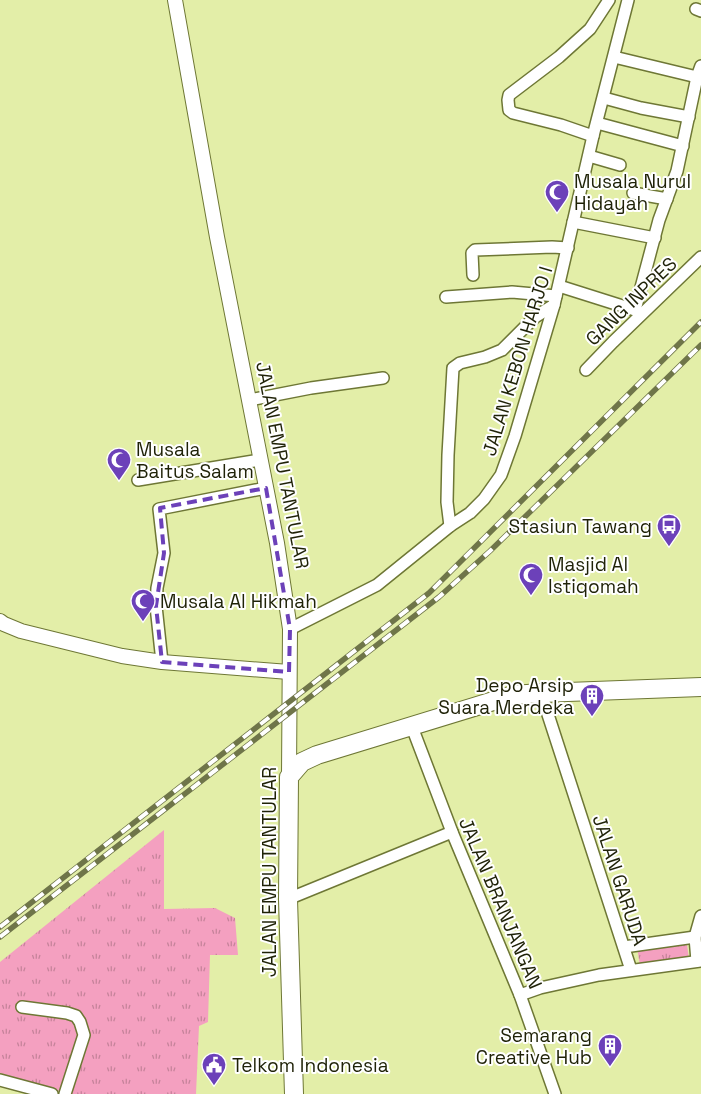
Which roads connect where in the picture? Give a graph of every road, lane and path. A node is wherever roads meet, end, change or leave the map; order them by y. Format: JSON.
{"nodes":[{"id":1,"x":175,"y":0,"type":"edge"},
{"id":2,"x":609,"y":0,"type":"edge"},
{"id":3,"x":628,"y":0,"type":"edge"},
{"id":4,"x":614,"y":57,"type":"junction"},
{"id":5,"x":699,"y":71,"type":"edge"},
{"id":6,"x":604,"y":98,"type":"junction"},
{"id":7,"x":689,"y":117,"type":"junction"},
{"id":8,"x":597,"y":123,"type":"junction"},
{"id":9,"x":593,"y":136,"type":"junction"},
{"id":10,"x":683,"y":146,"type":"junction"},
{"id":11,"x":589,"y":156,"type":"junction"},
{"id":12,"x":620,"y":165,"type":"dead end"},
{"id":13,"x":633,"y":193,"type":"dead end"},
{"id":14,"x":667,"y":199,"type":"junction"},
{"id":15,"x":573,"y":222,"type":"junction"},
{"id":16,"x":655,"y":238,"type":"junction"},
{"id":17,"x":568,"y":248,"type":"junction"},
{"id":18,"x":701,"y":257,"type":"edge"},
{"id":19,"x":473,"y":276,"type":"dead end"},
{"id":20,"x":557,"y":296,"type":"junction"},
{"id":21,"x":446,"y":297,"type":"dead end"},
{"id":22,"x":639,"y":312,"type":"junction"},
{"id":23,"x":586,"y":370,"type":"dead end"},
{"id":24,"x":383,"y":378,"type":"dead end"},
{"id":25,"x":249,"y":400,"type":"junction"},
{"id":26,"x":260,"y":460,"type":"junction"},
{"id":27,"x":138,"y":480,"type":"dead end"},
{"id":28,"x":266,"y":488,"type":"junction"},
{"id":29,"x":450,"y":526,"type":"junction"},
{"id":30,"x":0,"y":621,"type":"edge"},
{"id":31,"x":290,"y":629,"type":"junction"},
{"id":32,"x":162,"y":662,"type":"junction"},
{"id":33,"x":289,"y":672,"type":"junction"},
{"id":34,"x":701,"y":687,"type":"edge"},
{"id":35,"x":541,"y":693,"type":"junction"},
{"id":36,"x":412,"y":727,"type":"junction"},
{"id":37,"x":289,"y":776,"type":"junction"},
{"id":38,"x":452,"y":832,"type":"junction"},
{"id":39,"x":288,"y":899,"type":"junction"},
{"id":40,"x":701,"y":916,"type":"edge"},
{"id":41,"x":695,"y":937,"type":"junction"},
{"id":42,"x":624,"y":947,"type":"junction"},
{"id":43,"x":699,"y":961,"type":"edge"},
{"id":44,"x":631,"y":970,"type":"junction"},
{"id":45,"x":520,"y":995,"type":"junction"},
{"id":46,"x":22,"y":1007,"type":"dead end"},
{"id":47,"x":0,"y":1080,"type":"edge"},
{"id":48,"x":52,"y":1094,"type":"edge"},
{"id":49,"x":65,"y":1094,"type":"edge"},
{"id":50,"x":294,"y":1094,"type":"edge"},
{"id":51,"x":552,"y":1094,"type":"edge"}],
"edges":[{"from":1,"to":25,"type":"street","name":"JALAN EMPU TANTULAR"},
{"from":2,"to":9,"type":"street"},
{"from":3,"to":4,"type":"street","name":"JALAN KEBON HARJO I"},
{"from":4,"to":5,"type":"street"},
{"from":4,"to":6,"type":"street","name":"JALAN KEBON HARJO I"},
{"from":5,"to":7,"type":"street"},
{"from":6,"to":7,"type":"street"},
{"from":6,"to":8,"type":"street","name":"JALAN KEBON HARJO I"},
{"from":7,"to":10,"type":"street"},
{"from":8,"to":9,"type":"street","name":"JALAN KEBON HARJO I"},
{"from":8,"to":10,"type":"street"},
{"from":9,"to":11,"type":"street","name":"JALAN KEBON HARJO I"},
{"from":10,"to":14,"type":"street"},
{"from":11,"to":12,"type":"street"},
{"from":11,"to":15,"type":"street","name":"JALAN KEBON HARJO I"},
{"from":13,"to":14,"type":"street"},
{"from":14,"to":16,"type":"street"},
{"from":15,"to":16,"type":"street"},
{"from":15,"to":17,"type":"street","name":"JALAN KEBON HARJO I"},
{"from":16,"to":22,"type":"street"},
{"from":17,"to":19,"type":"street"},
{"from":17,"to":20,"type":"street","name":"JALAN KEBON HARJO I"},
{"from":18,"to":22,"type":"street","name":"GANG INPRES"},
{"from":20,"to":21,"type":"street"},
{"from":20,"to":22,"type":"street"},
{"from":20,"to":29,"type":"street","name":"JALAN KEBON HARJO I"},
{"from":20,"to":29,"type":"street"},
{"from":22,"to":23,"type":"street","name":"GANG INPRES"},
{"from":24,"to":25,"type":"street"},
{"from":25,"to":26,"type":"street","name":"JALAN EMPU TANTULAR"},
{"from":26,"to":27,"type":"street"},
{"from":26,"to":28,"type":"street","name":"JALAN EMPU TANTULAR"},
{"from":28,"to":31,"type":"street","name":"JALAN EMPU TANTULAR"},
{"from":28,"to":32,"type":"street"},
{"from":29,"to":31,"type":"street","name":"JALAN KEBON HARJO I"},
{"from":30,"to":32,"type":"street"},
{"from":31,"to":33,"type":"street","name":"JALAN EMPU TANTULAR"},
{"from":32,"to":33,"type":"street"},
{"from":33,"to":37,"type":"street","name":"JALAN EMPU TANTULAR"},
{"from":34,"to":35,"type":"main road"},
{"from":35,"to":36,"type":"main road"},
{"from":35,"to":42,"type":"street","name":"JALAN GARUDA"},
{"from":36,"to":37,"type":"main road"},
{"from":36,"to":38,"type":"street","name":"JALAN BRANJANGAN"},
{"from":37,"to":39,"type":"main road","name":"JALAN EMPU TANTULAR"},
{"from":38,"to":39,"type":"street"},
{"from":38,"to":45,"type":"street","name":"JALAN BRANJANGAN"},
{"from":39,"to":50,"type":"main road","name":"JALAN EMPU TANTULAR"},
{"from":40,"to":41,"type":"street"},
{"from":41,"to":42,"type":"street"},
{"from":41,"to":43,"type":"street"},
{"from":42,"to":44,"type":"street","name":"JALAN GARUDA"},
{"from":43,"to":44,"type":"street"},
{"from":44,"to":45,"type":"street","name":"JALAN GARUDA"},
{"from":45,"to":51,"type":"street","name":"JALAN BRANJANGAN"},
{"from":46,"to":49,"type":"street"},
{"from":47,"to":48,"type":"street"}]}
